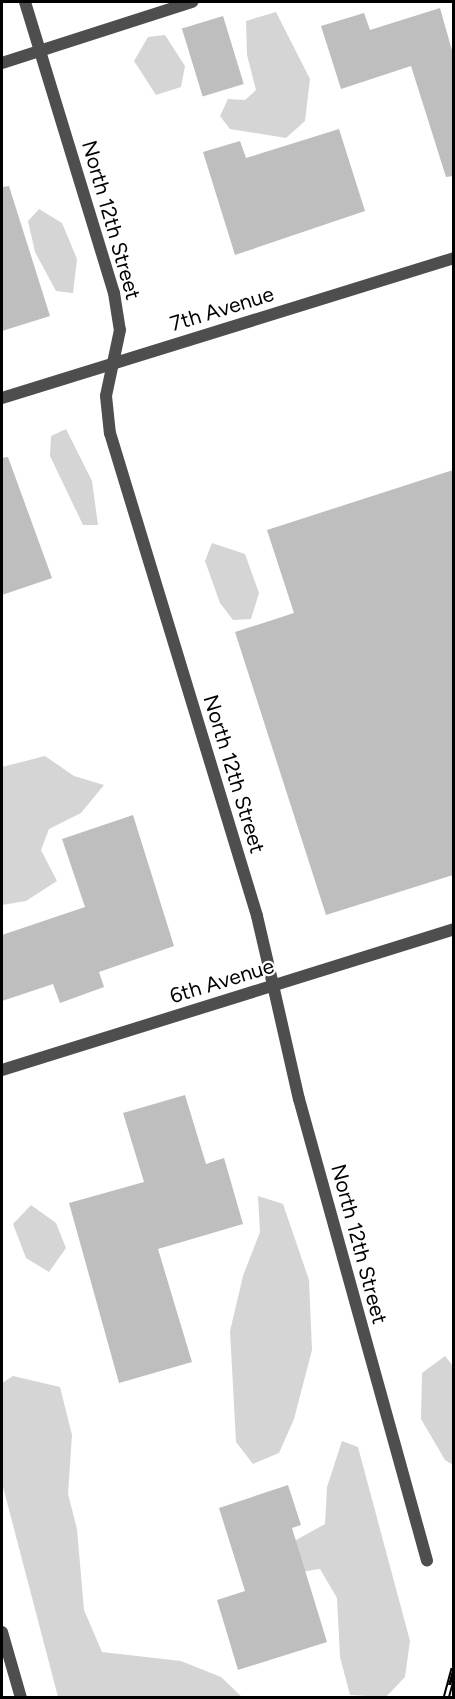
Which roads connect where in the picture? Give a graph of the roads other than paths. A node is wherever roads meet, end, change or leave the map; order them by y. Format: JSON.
{"nodes":[{"id":1,"x":25,"y":2,"type":"edge"},
{"id":2,"x":192,"y":2,"type":"edge"},
{"id":3,"x":40,"y":51,"type":"junction"},
{"id":4,"x":2,"y":63,"type":"edge"},
{"id":5,"x":453,"y":258,"type":"edge"},
{"id":6,"x":113,"y":363,"type":"junction"},
{"id":7,"x":2,"y":398,"type":"edge"},
{"id":8,"x":453,"y":929,"type":"edge"},
{"id":9,"x":273,"y":985,"type":"junction"},
{"id":10,"x":2,"y":1070,"type":"edge"},
{"id":11,"x":427,"y":1561,"type":"dead end"},
{"id":12,"x":2,"y":1632,"type":"edge"},
{"id":13,"x":21,"y":1698,"type":"edge"}],
"edges":[{"from":1,"to":3,"type":"street","name":"North 12th Street"},
{"from":2,"to":3,"type":"street"},
{"from":3,"to":4,"type":"street"},
{"from":3,"to":6,"type":"street","name":"North 12th Street"},
{"from":5,"to":6,"type":"street","name":"7th Avenue"},
{"from":6,"to":7,"type":"street","name":"7th Avenue"},
{"from":6,"to":9,"type":"street","name":"North 12th Street"},
{"from":8,"to":9,"type":"street","name":"6th Avenue"},
{"from":9,"to":10,"type":"street","name":"6th Avenue"},
{"from":9,"to":11,"type":"street","name":"North 12th Street"},
{"from":12,"to":13,"type":"street"}]}
